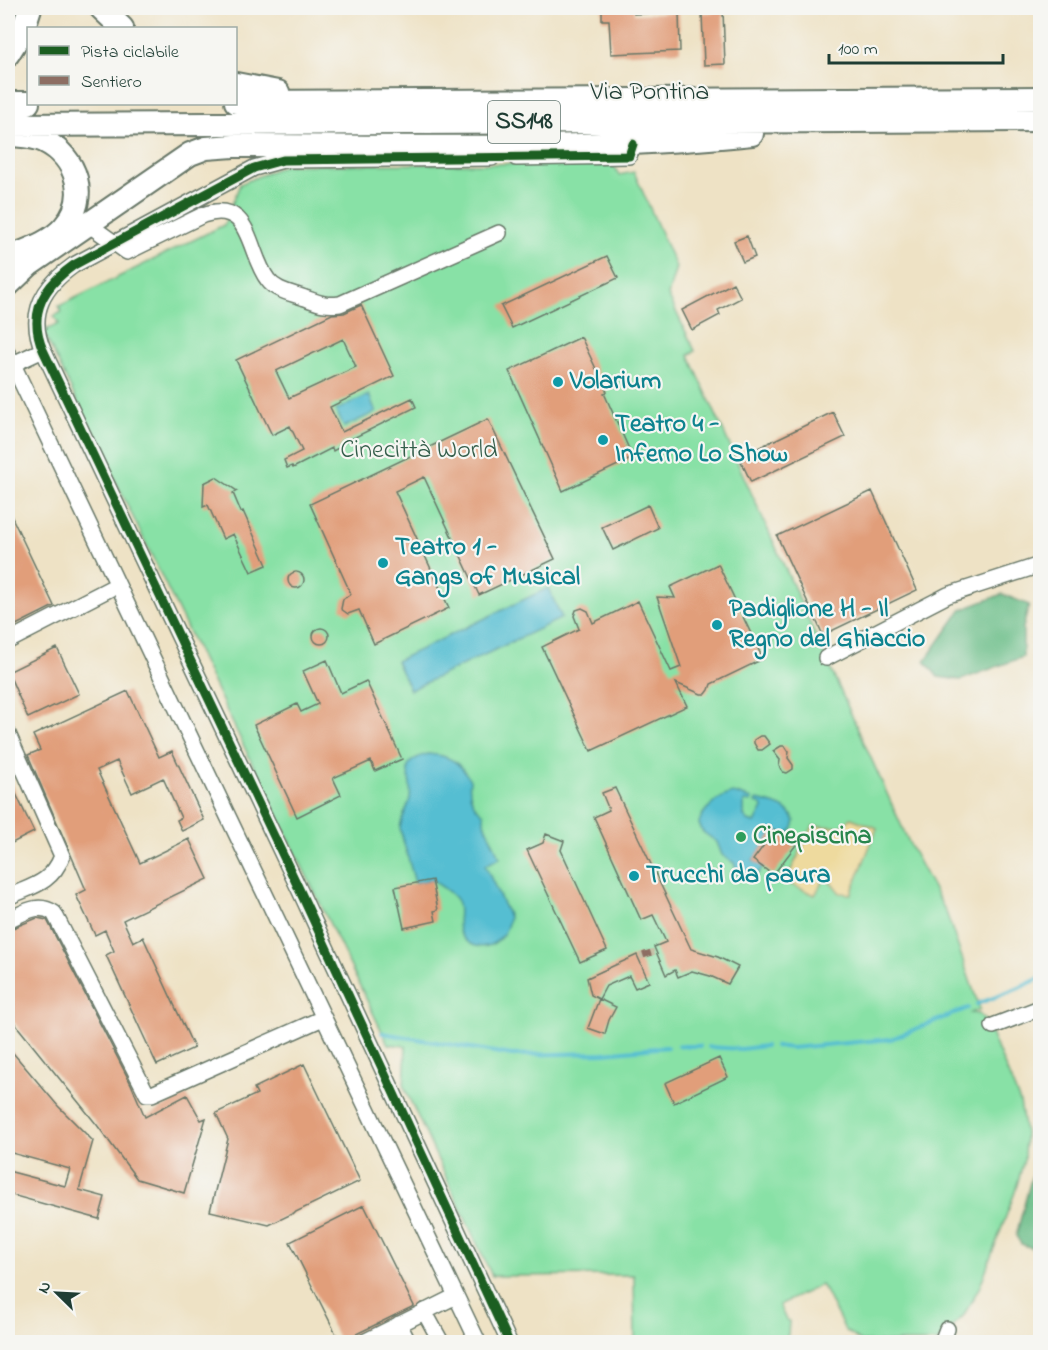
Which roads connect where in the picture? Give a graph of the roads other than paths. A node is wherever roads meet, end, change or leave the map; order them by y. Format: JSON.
{"nodes":[{"id":1,"x":30,"y":8,"type":"edge"},
{"id":2,"x":101,"y":8,"type":"edge"},
{"id":3,"x":121,"y":27,"type":"edge"},
{"id":4,"x":8,"y":54,"type":"edge"},
{"id":5,"x":237,"y":84,"type":"edge"},
{"id":6,"x":1041,"y":98,"type":"edge"},
{"id":7,"x":327,"y":101,"type":"junction"},
{"id":8,"x":237,"y":102,"type":"edge"},
{"id":9,"x":8,"y":103,"type":"edge"},
{"id":10,"x":27,"y":103,"type":"edge"},
{"id":11,"x":992,"y":120,"type":"junction"},
{"id":12,"x":1041,"y":120,"type":"edge"},
{"id":13,"x":8,"y":125,"type":"edge"},
{"id":14,"x":8,"y":134,"type":"edge"},
{"id":15,"x":633,"y":144,"type":"junction"},
{"id":16,"x":88,"y":224,"type":"junction"},
{"id":17,"x":499,"y":233,"type":"dead end"},
{"id":18,"x":112,"y":243,"type":"junction"},
{"id":19,"x":8,"y":258,"type":"edge"},
{"id":20,"x":8,"y":285,"type":"edge"},
{"id":21,"x":43,"y":350,"type":"junction"},
{"id":22,"x":9,"y":356,"type":"edge"},
{"id":23,"x":1041,"y":565,"type":"edge"},
{"id":24,"x":117,"y":585,"type":"junction"},
{"id":25,"x":8,"y":641,"type":"edge"},
{"id":26,"x":826,"y":658,"type":"dead end"},
{"id":27,"x":8,"y":734,"type":"edge"},
{"id":28,"x":8,"y":897,"type":"edge"},
{"id":29,"x":8,"y":920,"type":"edge"},
{"id":30,"x":1041,"y":1008,"type":"edge"},
{"id":31,"x":323,"y":1018,"type":"junction"},
{"id":32,"x":993,"y":1026,"type":"dead end"},
{"id":33,"x":456,"y":1296,"type":"junction"},
{"id":34,"x":424,"y":1311,"type":"junction"},
{"id":35,"x":399,"y":1324,"type":"junction"},
{"id":36,"x":370,"y":1341,"type":"edge"},
{"id":37,"x":408,"y":1342,"type":"edge"},
{"id":38,"x":441,"y":1342,"type":"edge"},
{"id":39,"x":478,"y":1342,"type":"edge"},
{"id":40,"x":509,"y":1342,"type":"edge"}],
"edges":[{"from":1,"to":4,"type":"highway"},
{"from":2,"to":3,"type":"highway"},
{"from":5,"to":7,"type":"highway"},
{"from":6,"to":7,"type":"highway","name":"Via Pontina","number":"SS148"},
{"from":7,"to":8,"type":"highway","name":"Via Pontina","number":"SS148"},
{"from":9,"to":10,"type":"highway"},
{"from":11,"to":12,"type":"highway","name":"Via Pontina","number":"SS148"},
{"from":11,"to":13,"type":"highway","name":"Via Pontina","number":"SS148"},
{"from":11,"to":15,"type":"highway"},
{"from":14,"to":19,"type":"highway"},
{"from":15,"to":16,"type":"highway"},
{"from":15,"to":18,"type":"street"},
{"from":16,"to":18,"type":"street"},
{"from":16,"to":20,"type":"highway"},
{"from":17,"to":18,"type":"street"},
{"from":18,"to":21,"type":"street"},
{"from":21,"to":22,"type":"street"},
{"from":21,"to":40,"type":"street"},
{"from":22,"to":24,"type":"street"},
{"from":23,"to":26,"type":"street"},
{"from":24,"to":25,"type":"street"},
{"from":24,"to":31,"type":"street"},
{"from":27,"to":28,"type":"street"},
{"from":29,"to":31,"type":"street"},
{"from":30,"to":32,"type":"street"},
{"from":31,"to":33,"type":"street"},
{"from":33,"to":34,"type":"street"},
{"from":33,"to":39,"type":"street"},
{"from":34,"to":35,"type":"street"},
{"from":34,"to":38,"type":"street"},
{"from":35,"to":36,"type":"street"},
{"from":35,"to":37,"type":"street"}]}
